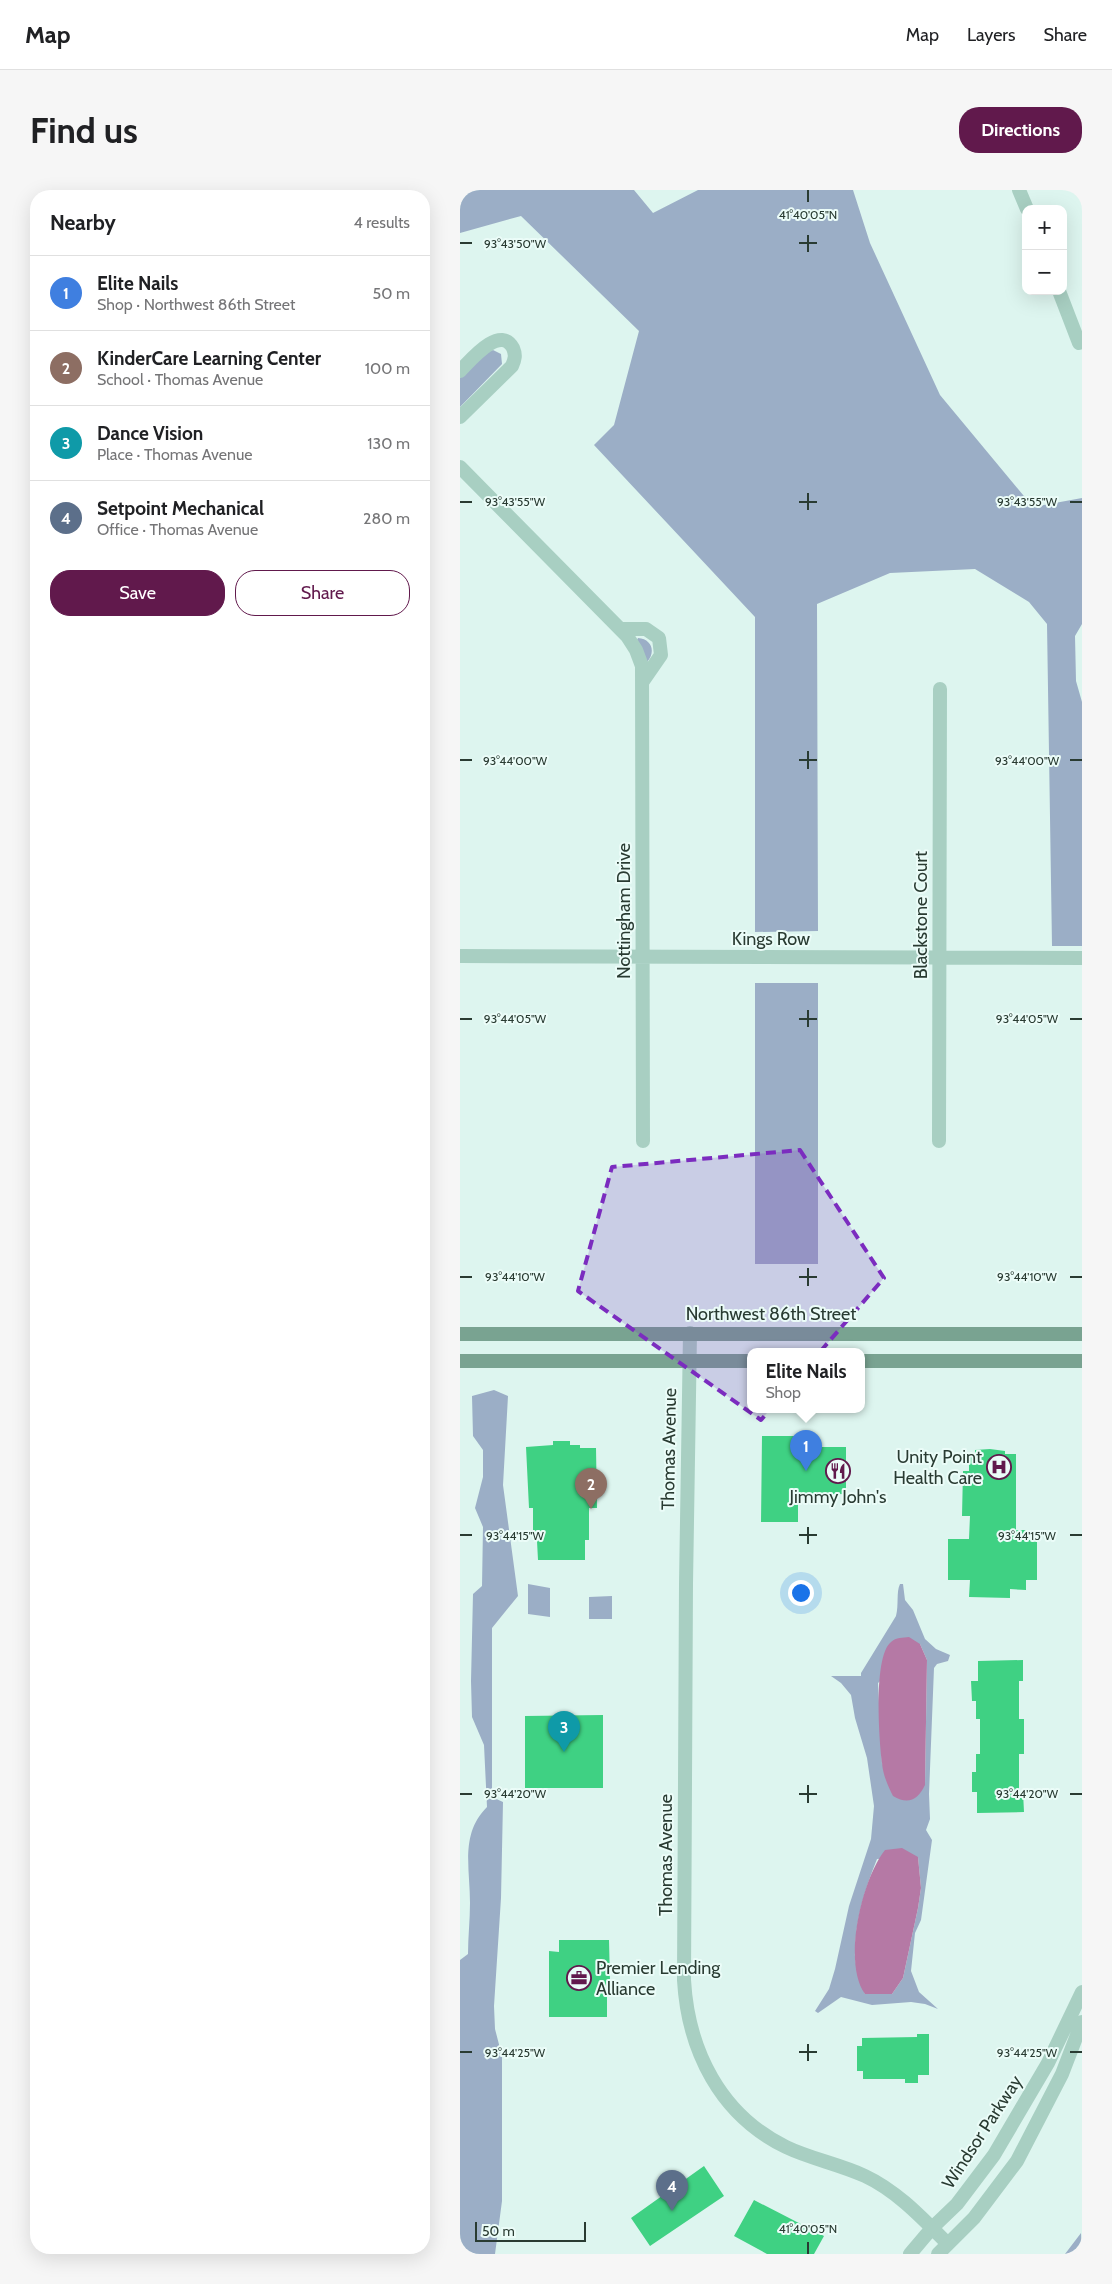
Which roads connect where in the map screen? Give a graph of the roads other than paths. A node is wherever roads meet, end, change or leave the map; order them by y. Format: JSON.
{"nodes":[{"id":1,"x":1019,"y":190,"type":"edge"},
{"id":2,"x":1025,"y":205,"type":"edge"},
{"id":3,"x":1061,"y":295,"type":"edge"},
{"id":4,"x":1080,"y":343,"type":"dead end"},
{"id":5,"x":460,"y":370,"type":"edge"},
{"id":6,"x":460,"y":417,"type":"edge"},
{"id":7,"x":460,"y":467,"type":"edge"},
{"id":8,"x":620,"y":629,"type":"junction"},
{"id":9,"x":643,"y":681,"type":"junction"},
{"id":10,"x":940,"y":689,"type":"dead end"},
{"id":11,"x":460,"y":956,"type":"edge"},
{"id":12,"x":643,"y":958,"type":"junction"},
{"id":13,"x":940,"y":958,"type":"junction"},
{"id":14,"x":1082,"y":958,"type":"edge"},
{"id":15,"x":643,"y":1141,"type":"dead end"},
{"id":16,"x":939,"y":1141,"type":"dead end"},
{"id":17,"x":690,"y":1333,"type":"junction"},
{"id":18,"x":460,"y":1334,"type":"edge"},
{"id":19,"x":1082,"y":1334,"type":"edge"},
{"id":20,"x":460,"y":1361,"type":"edge"},
{"id":21,"x":690,"y":1361,"type":"junction"},
{"id":22,"x":747,"y":1361,"type":"edge"},
{"id":23,"x":865,"y":1361,"type":"edge"},
{"id":24,"x":1082,"y":1361,"type":"edge"},
{"id":25,"x":1082,"y":1992,"type":"edge"},
{"id":26,"x":1082,"y":2022,"type":"edge"},
{"id":27,"x":932,"y":2228,"type":"junction"},
{"id":28,"x":947,"y":2243,"type":"junction"},
{"id":29,"x":910,"y":2254,"type":"edge"},
{"id":30,"x":938,"y":2254,"type":"edge"}],
"edges":[{"from":1,"to":2,"type":"street"},
{"from":3,"to":4,"type":"street"},
{"from":5,"to":6,"type":"street"},
{"from":7,"to":8,"type":"street","name":"Nottingham Drive"},
{"from":8,"to":9,"type":"street","name":"Nottingham Drive"},
{"from":8,"to":9,"type":"street"},
{"from":9,"to":12,"type":"street","name":"Nottingham Drive"},
{"from":10,"to":13,"type":"street","name":"Blackstone Court"},
{"from":11,"to":12,"type":"street","name":"Kings Row"},
{"from":12,"to":13,"type":"street","name":"Kings Row"},
{"from":12,"to":15,"type":"street","name":"Nottingham Drive"},
{"from":13,"to":14,"type":"street","name":"Kings Row"},
{"from":13,"to":16,"type":"street","name":"Blackstone Court"},
{"from":17,"to":18,"type":"main road","name":"Northwest 86th Street"},
{"from":17,"to":19,"type":"main road","name":"Northwest 86th Street"},
{"from":17,"to":21,"type":"street","name":"Thomas Avenue"},
{"from":20,"to":21,"type":"main road"},
{"from":21,"to":22,"type":"main road"},
{"from":21,"to":27,"type":"street","name":"Thomas Avenue"},
{"from":23,"to":24,"type":"main road"},
{"from":25,"to":27,"type":"street","name":"Windsor Parkway"},
{"from":26,"to":28,"type":"street"},
{"from":27,"to":28,"type":"street","name":"Thomas Avenue"},
{"from":27,"to":29,"type":"street","name":"Windsor Parkway"},
{"from":28,"to":30,"type":"street"}]}
